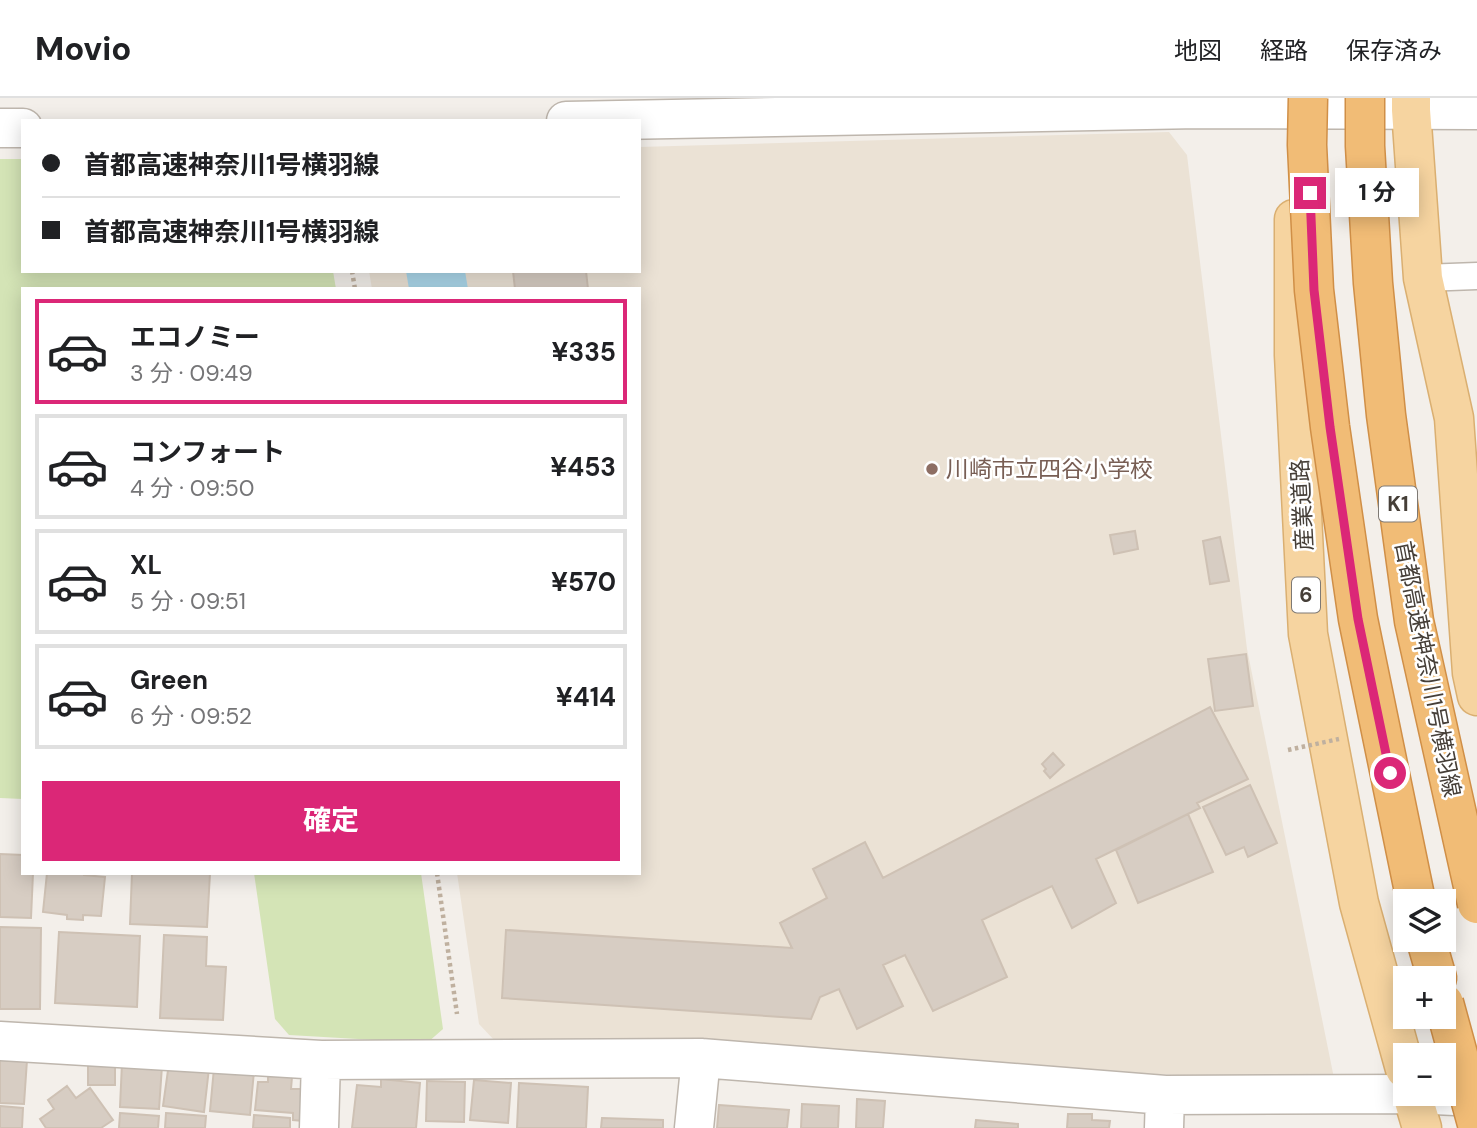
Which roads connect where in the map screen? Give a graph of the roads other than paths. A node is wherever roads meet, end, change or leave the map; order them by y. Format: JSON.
{"nodes":[{"id":1,"x":1365,"y":98,"type":"edge"},
{"id":2,"x":1298,"y":102,"type":"edge"},
{"id":3,"x":1411,"y":104,"type":"edge"},
{"id":4,"x":1477,"y":110,"type":"edge"},
{"id":5,"x":641,"y":120,"type":"edge"},
{"id":6,"x":0,"y":128,"type":"edge"},
{"id":7,"x":21,"y":128,"type":"edge"},
{"id":8,"x":1477,"y":276,"type":"edge"},
{"id":9,"x":1423,"y":278,"type":"junction"},
{"id":10,"x":1477,"y":695,"type":"edge"},
{"id":11,"x":1414,"y":889,"type":"edge"},
{"id":12,"x":1477,"y":904,"type":"edge"},
{"id":13,"x":1451,"y":1029,"type":"edge"},
{"id":14,"x":0,"y":1041,"type":"edge"},
{"id":15,"x":1398,"y":1043,"type":"edge"},
{"id":16,"x":701,"y":1058,"type":"junction"},
{"id":17,"x":321,"y":1060,"type":"junction"},
{"id":18,"x":1393,"y":1095,"type":"edge"},
{"id":19,"x":1456,"y":1096,"type":"edge"},
{"id":20,"x":1477,"y":1097,"type":"edge"},
{"id":21,"x":1416,"y":1106,"type":"edge"},
{"id":22,"x":1164,"y":1112,"type":"edge"},
{"id":23,"x":1477,"y":1124,"type":"edge"},
{"id":24,"x":319,"y":1128,"type":"edge"},
{"id":25,"x":694,"y":1128,"type":"edge"},
{"id":26,"x":1422,"y":1128,"type":"edge"}],
"edges":[{"from":1,"to":12,"type":"highway","name":"首都高速神奈川1号横羽線","number":"K1","bridge":true},
{"from":2,"to":3,"type":"street"},
{"from":2,"to":5,"type":"street"},
{"from":2,"to":11,"type":"highway","bridge":true},
{"from":2,"to":15,"type":"main road","name":"産業道路","number":"6"},
{"from":3,"to":4,"type":"street"},
{"from":3,"to":9,"type":"main road"},
{"from":6,"to":7,"type":"street"},
{"from":8,"to":9,"type":"lane"},
{"from":9,"to":10,"type":"main road"},
{"from":13,"to":23,"type":"highway","bridge":true},
{"from":14,"to":17,"type":"street"},
{"from":16,"to":17,"type":"street"},
{"from":16,"to":22,"type":"street"},
{"from":16,"to":25,"type":"street"},
{"from":17,"to":24,"type":"street"},
{"from":18,"to":22,"type":"street"},
{"from":19,"to":20,"type":"street"},
{"from":21,"to":26,"type":"main road"}]}
